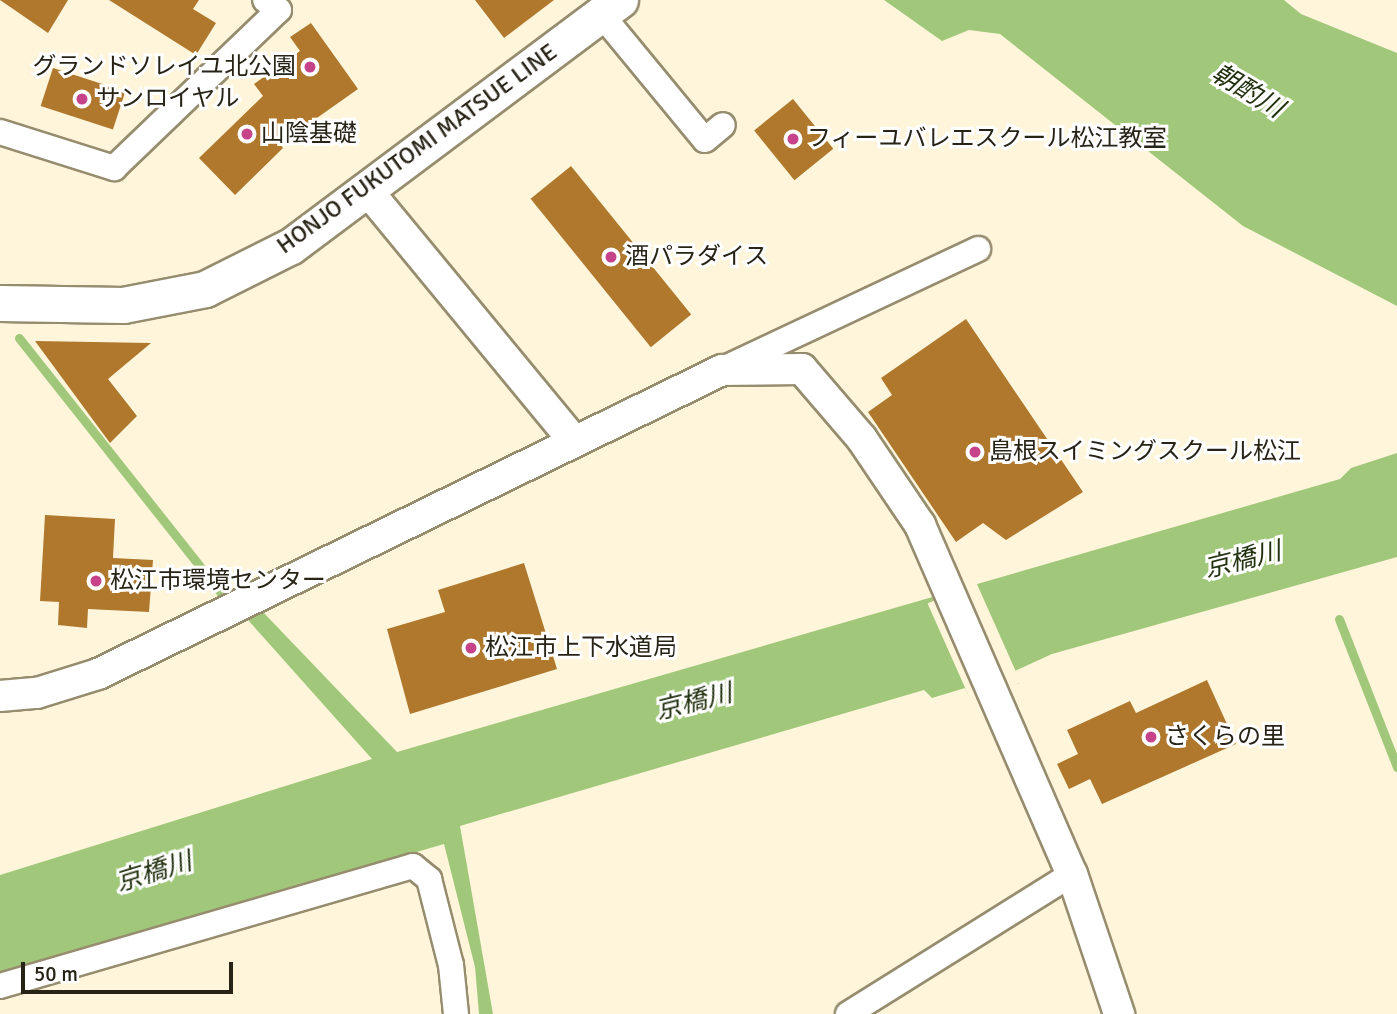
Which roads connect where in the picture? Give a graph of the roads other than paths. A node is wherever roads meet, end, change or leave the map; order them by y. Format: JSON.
{"nodes":[{"id":1,"x":265,"y":0,"type":"edge"},
{"id":2,"x":610,"y":7,"type":"edge"},
{"id":3,"x":723,"y":125,"type":"dead end"},
{"id":4,"x":0,"y":132,"type":"edge"},
{"id":5,"x":367,"y":190,"type":"junction"},
{"id":6,"x":978,"y":249,"type":"dead end"},
{"id":7,"x":0,"y":303,"type":"edge"},
{"id":8,"x":722,"y":370,"type":"junction"},
{"id":9,"x":574,"y":441,"type":"junction"},
{"id":10,"x":0,"y":696,"type":"edge"},
{"id":11,"x":1072,"y":874,"type":"junction"},
{"id":12,"x":0,"y":986,"type":"edge"},
{"id":13,"x":456,"y":1014,"type":"edge"},
{"id":14,"x":848,"y":1014,"type":"edge"},
{"id":15,"x":1119,"y":1014,"type":"edge"}],
"edges":[{"from":1,"to":4,"type":"street"},
{"from":2,"to":3,"type":"street"},
{"from":2,"to":5,"type":"main road","name":"HONJO FUKUTOMI MATSUE LINE"},
{"from":5,"to":7,"type":"main road","name":"HONJO FUKUTOMI MATSUE LINE"},
{"from":5,"to":9,"type":"street"},
{"from":6,"to":8,"type":"street"},
{"from":8,"to":9,"type":"street"},
{"from":8,"to":11,"type":"street"},
{"from":9,"to":10,"type":"street"},
{"from":11,"to":14,"type":"street"},
{"from":11,"to":15,"type":"street"},
{"from":12,"to":13,"type":"street"}]}
